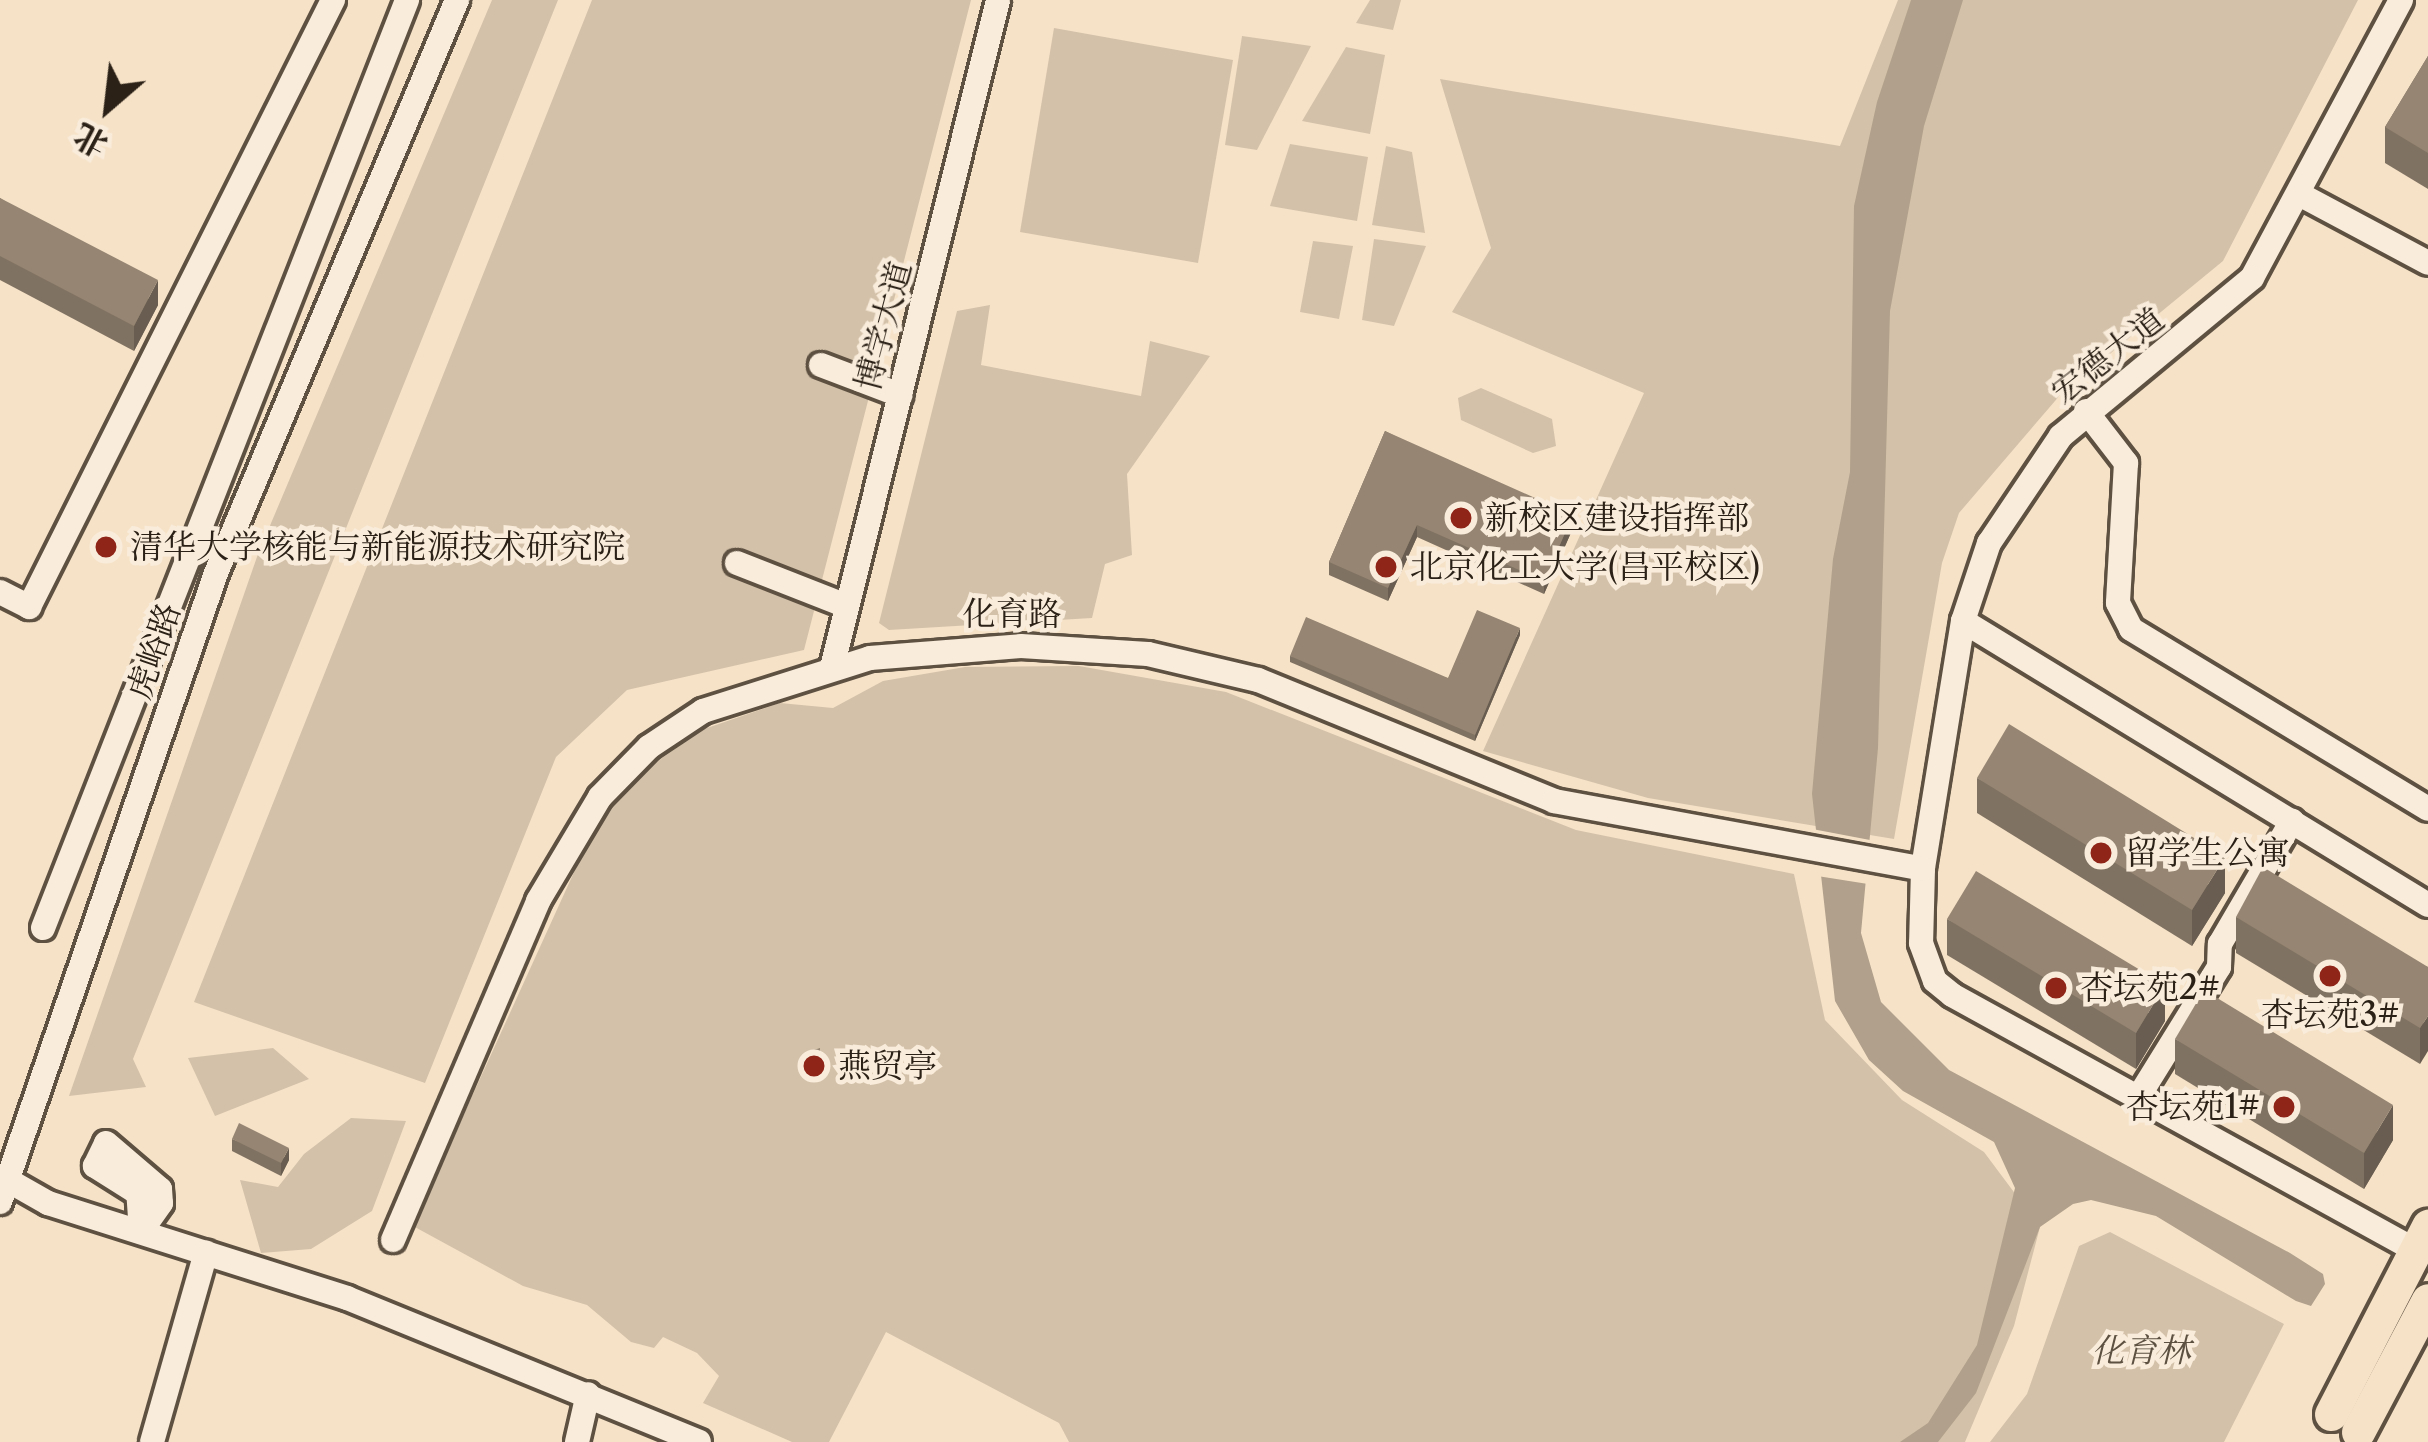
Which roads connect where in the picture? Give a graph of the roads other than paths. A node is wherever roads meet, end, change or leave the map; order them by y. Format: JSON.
{"nodes":[{"id":1,"x":333,"y":0,"type":"edge"},
{"id":2,"x":407,"y":0,"type":"edge"},
{"id":3,"x":457,"y":0,"type":"edge"},
{"id":4,"x":998,"y":0,"type":"edge"},
{"id":5,"x":2401,"y":0,"type":"edge"},
{"id":6,"x":2300,"y":194,"type":"junction"},
{"id":7,"x":2428,"y":262,"type":"edge"},
{"id":8,"x":821,"y":365,"type":"dead end"},
{"id":9,"x":900,"y":395,"type":"junction"},
{"id":10,"x":2086,"y":411,"type":"junction"},
{"id":11,"x":737,"y":563,"type":"dead end"},
{"id":12,"x":0,"y":592,"type":"edge"},
{"id":13,"x":844,"y":605,"type":"junction"},
{"id":14,"x":1963,"y":621,"type":"junction"},
{"id":15,"x":832,"y":668,"type":"junction"},
{"id":16,"x":2428,"y":808,"type":"edge"},
{"id":17,"x":2292,"y":821,"type":"junction"},
{"id":18,"x":1923,"y":869,"type":"junction"},
{"id":19,"x":2428,"y":904,"type":"edge"},
{"id":20,"x":43,"y":928,"type":"dead end"},
{"id":21,"x":2139,"y":1096,"type":"junction"},
{"id":22,"x":6,"y":1192,"type":"edge"},
{"id":23,"x":2421,"y":1238,"type":"edge"},
{"id":24,"x":393,"y":1240,"type":"dead end"},
{"id":25,"x":206,"y":1253,"type":"junction"},
{"id":26,"x":2428,"y":1300,"type":"edge"},
{"id":27,"x":588,"y":1394,"type":"junction"},
{"id":28,"x":152,"y":1442,"type":"edge"},
{"id":29,"x":577,"y":1442,"type":"edge"},
{"id":30,"x":699,"y":1442,"type":"edge"}],
"edges":[{"from":1,"to":12,"type":"street"},
{"from":2,"to":20,"type":"street"},
{"from":3,"to":22,"type":"street","name":"虎峪路"},
{"from":4,"to":9,"type":"street","name":"博学大道"},
{"from":5,"to":6,"type":"street","name":"宏德大道"},
{"from":6,"to":7,"type":"street"},
{"from":6,"to":10,"type":"street","name":"宏德大道"},
{"from":8,"to":9,"type":"street"},
{"from":9,"to":13,"type":"street","name":"博学大道"},
{"from":10,"to":14,"type":"street","name":"宏德大道"},
{"from":10,"to":16,"type":"street"},
{"from":11,"to":13,"type":"street"},
{"from":13,"to":15,"type":"street","name":"博学大道"},
{"from":14,"to":17,"type":"street"},
{"from":14,"to":18,"type":"street","name":"宏德大道"},
{"from":15,"to":18,"type":"street","name":"化育路"},
{"from":15,"to":24,"type":"street","name":"化育路"},
{"from":17,"to":19,"type":"street"},
{"from":17,"to":21,"type":"street"},
{"from":18,"to":21,"type":"street","name":"宏德大道"},
{"from":21,"to":23,"type":"street","name":"宏德大道"},
{"from":22,"to":25,"type":"street"},
{"from":23,"to":26,"type":"main road"},
{"from":25,"to":27,"type":"street"},
{"from":25,"to":28,"type":"street"},
{"from":27,"to":29,"type":"street"},
{"from":27,"to":30,"type":"street"}]}
